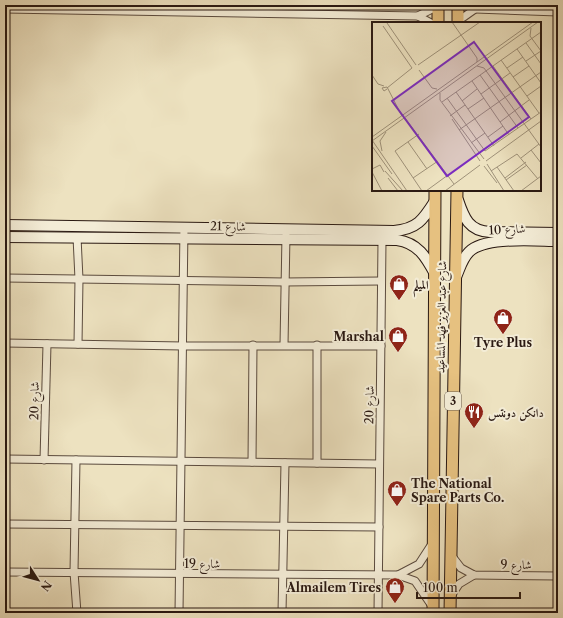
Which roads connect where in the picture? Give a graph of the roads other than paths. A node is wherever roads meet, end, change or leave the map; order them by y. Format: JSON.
{"nodes":[{"id":1,"x":438,"y":5,"type":"edge"},
{"id":2,"x":458,"y":5,"type":"edge"},
{"id":3,"x":468,"y":5,"type":"edge"},
{"id":4,"x":105,"y":8,"type":"edge"},
{"id":5,"x":5,"y":9,"type":"edge"},
{"id":6,"x":306,"y":9,"type":"edge"},
{"id":7,"x":475,"y":9,"type":"junction"},
{"id":8,"x":558,"y":12,"type":"edge"},
{"id":9,"x":418,"y":16,"type":"junction"},
{"id":10,"x":429,"y":22,"type":"edge"},
{"id":11,"x":438,"y":22,"type":"edge"},
{"id":12,"x":458,"y":22,"type":"edge"},
{"id":13,"x":457,"y":194,"type":"edge"},
{"id":14,"x":435,"y":196,"type":"edge"},
{"id":15,"x":5,"y":224,"type":"edge"},
{"id":16,"x":184,"y":227,"type":"junction"},
{"id":17,"x":558,"y":233,"type":"edge"},
{"id":18,"x":286,"y":234,"type":"junction"},
{"id":19,"x":5,"y":237,"type":"edge"},
{"id":20,"x":77,"y":237,"type":"junction"},
{"id":21,"x":183,"y":238,"type":"junction"},
{"id":22,"x":382,"y":241,"type":"junction"},
{"id":23,"x":558,"y":241,"type":"edge"},
{"id":24,"x":435,"y":274,"type":"junction"},
{"id":25,"x":5,"y":278,"type":"edge"},
{"id":26,"x":79,"y":279,"type":"junction"},
{"id":27,"x":184,"y":281,"type":"junction"},
{"id":28,"x":381,"y":281,"type":"junction"},
{"id":29,"x":455,"y":281,"type":"junction"},
{"id":30,"x":284,"y":282,"type":"junction"},
{"id":31,"x":5,"y":343,"type":"edge"},
{"id":32,"x":47,"y":344,"type":"junction"},
{"id":33,"x":78,"y":344,"type":"junction"},
{"id":34,"x":253,"y":345,"type":"junction"},
{"id":35,"x":284,"y":345,"type":"junction"},
{"id":36,"x":317,"y":345,"type":"junction"},
{"id":37,"x":182,"y":346,"type":"junction"},
{"id":38,"x":381,"y":346,"type":"junction"},
{"id":39,"x":5,"y":459,"type":"edge"},
{"id":40,"x":44,"y":460,"type":"junction"},
{"id":41,"x":76,"y":460,"type":"junction"},
{"id":42,"x":181,"y":462,"type":"junction"},
{"id":43,"x":252,"y":462,"type":"junction"},
{"id":44,"x":284,"y":463,"type":"junction"},
{"id":45,"x":317,"y":463,"type":"junction"},
{"id":46,"x":379,"y":464,"type":"junction"},
{"id":47,"x":5,"y":524,"type":"edge"},
{"id":48,"x":75,"y":525,"type":"junction"},
{"id":49,"x":180,"y":526,"type":"junction"},
{"id":50,"x":284,"y":526,"type":"junction"},
{"id":51,"x":379,"y":527,"type":"junction"},
{"id":52,"x":433,"y":542,"type":"junction"},
{"id":53,"x":451,"y":555,"type":"junction"},
{"id":54,"x":5,"y":572,"type":"edge"},
{"id":55,"x":74,"y":572,"type":"junction"},
{"id":56,"x":179,"y":574,"type":"junction"},
{"id":57,"x":283,"y":574,"type":"junction"},
{"id":58,"x":378,"y":575,"type":"junction"},
{"id":59,"x":398,"y":575,"type":"junction"},
{"id":60,"x":474,"y":575,"type":"junction"},
{"id":61,"x":558,"y":576,"type":"edge"},
{"id":62,"x":450,"y":597,"type":"junction"},
{"id":63,"x":433,"y":611,"type":"edge"},
{"id":64,"x":77,"y":613,"type":"edge"},
{"id":65,"x":179,"y":613,"type":"edge"},
{"id":66,"x":282,"y":613,"type":"edge"},
{"id":67,"x":378,"y":613,"type":"edge"},
{"id":68,"x":450,"y":613,"type":"edge"}],
"edges":[{"from":1,"to":9,"type":"street"},
{"from":1,"to":11,"type":"main road"},
{"from":2,"to":12,"type":"main road"},
{"from":3,"to":7,"type":"street"},
{"from":4,"to":5,"type":"street"},
{"from":4,"to":6,"type":"street"},
{"from":6,"to":9,"type":"street"},
{"from":7,"to":8,"type":"street"},
{"from":7,"to":12,"type":"street"},
{"from":9,"to":10,"type":"street"},
{"from":13,"to":17,"type":"street","name":"شارع 10"},
{"from":13,"to":29,"type":"main road","name":"شارع عبد العزيز فهد المساعيد","number":"3"},
{"from":14,"to":18,"type":"street","name":"شارع 21"},
{"from":14,"to":24,"type":"main road","name":"شارع عبد العزيز فهد المساعيد","number":"3"},
{"from":15,"to":16,"type":"street","name":"شارع 21"},
{"from":16,"to":18,"type":"street","name":"شارع 21"},
{"from":16,"to":21,"type":"street"},
{"from":18,"to":21,"type":"street","name":"شارع 21"},
{"from":18,"to":22,"type":"street","name":"شارع 21"},
{"from":18,"to":30,"type":"street"},
{"from":19,"to":20,"type":"street","name":"شارع 21"},
{"from":20,"to":21,"type":"street","name":"شارع 21"},
{"from":20,"to":26,"type":"street"},
{"from":21,"to":27,"type":"street"},
{"from":22,"to":24,"type":"street","name":"شارع 21"},
{"from":22,"to":28,"type":"street","name":"شارع 20"},
{"from":23,"to":29,"type":"street","name":"شارع 10"},
{"from":24,"to":52,"type":"main road","name":"شارع عبد العزيز فهد المساعيد","number":"3"},
{"from":25,"to":26,"type":"street"},
{"from":26,"to":27,"type":"street"},
{"from":26,"to":33,"type":"street"},
{"from":27,"to":30,"type":"street"},
{"from":27,"to":37,"type":"street"},
{"from":28,"to":30,"type":"street"},
{"from":28,"to":38,"type":"street","name":"شارع 20"},
{"from":29,"to":53,"type":"main road","name":"شارع عبد العزيز فهد المساعيد","number":"3"},
{"from":30,"to":35,"type":"street"},
{"from":31,"to":32,"type":"street"},
{"from":32,"to":33,"type":"street"},
{"from":32,"to":40,"type":"street","name":"شارع 20"},
{"from":33,"to":37,"type":"street"},
{"from":34,"to":35,"type":"street"},
{"from":34,"to":37,"type":"street"},
{"from":34,"to":43,"type":"street"},
{"from":35,"to":36,"type":"street"},
{"from":36,"to":38,"type":"street"},
{"from":36,"to":45,"type":"street"},
{"from":37,"to":42,"type":"street"},
{"from":38,"to":46,"type":"street","name":"شارع 20"},
{"from":39,"to":40,"type":"street"},
{"from":40,"to":41,"type":"street"},
{"from":41,"to":42,"type":"street"},
{"from":41,"to":48,"type":"street"},
{"from":42,"to":43,"type":"street"},
{"from":42,"to":49,"type":"street"},
{"from":43,"to":44,"type":"street"},
{"from":44,"to":45,"type":"street"},
{"from":44,"to":50,"type":"street"},
{"from":45,"to":46,"type":"street"},
{"from":46,"to":51,"type":"street","name":"شارع 20"},
{"from":47,"to":48,"type":"street"},
{"from":48,"to":49,"type":"street"},
{"from":48,"to":55,"type":"street"},
{"from":49,"to":50,"type":"street"},
{"from":49,"to":56,"type":"street"},
{"from":50,"to":51,"type":"street"},
{"from":50,"to":57,"type":"street"},
{"from":51,"to":58,"type":"street","name":"شارع 20"},
{"from":52,"to":59,"type":"street","name":"شارع 19"},
{"from":52,"to":63,"type":"main road","name":"شارع عبد العزيز فهد المساعيد","number":"3"},
{"from":53,"to":60,"type":"street"},
{"from":53,"to":62,"type":"main road","name":"شارع عبد العزيز فهد المساعيد","number":"3"},
{"from":54,"to":55,"type":"street","name":"شارع 19"},
{"from":55,"to":56,"type":"street","name":"شارع 19"},
{"from":55,"to":64,"type":"street"},
{"from":56,"to":57,"type":"street","name":"شارع 19"},
{"from":56,"to":65,"type":"street"},
{"from":57,"to":58,"type":"street","name":"شارع 19"},
{"from":57,"to":66,"type":"street"},
{"from":58,"to":59,"type":"street","name":"شارع 19"},
{"from":58,"to":67,"type":"street","name":"شارع 20"},
{"from":59,"to":63,"type":"street","name":"شارع 19"},
{"from":60,"to":61,"type":"street","name":"شارع 9"},
{"from":60,"to":62,"type":"street"},
{"from":62,"to":68,"type":"main road","name":"شارع عبد العزيز فهد المساعيد","number":"3"}]}
